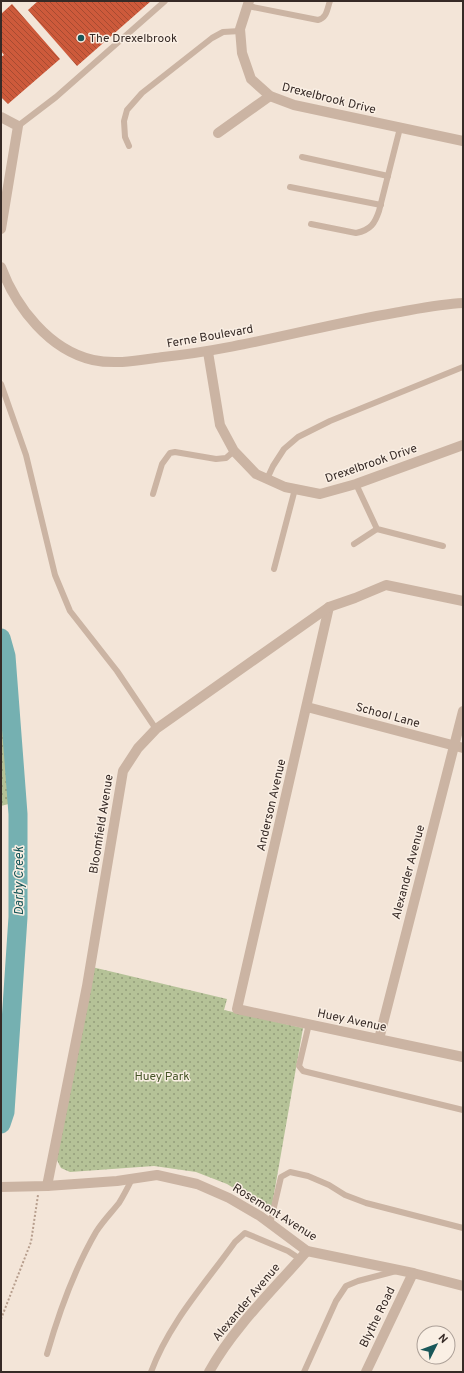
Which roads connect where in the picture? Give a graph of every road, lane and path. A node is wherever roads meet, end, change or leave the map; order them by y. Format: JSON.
{"nodes":[{"id":1,"x":165,"y":1,"type":"edge"},
{"id":2,"x":330,"y":1,"type":"edge"},
{"id":3,"x":248,"y":3,"type":"edge"},
{"id":4,"x":240,"y":31,"type":"junction"},
{"id":5,"x":270,"y":96,"type":"junction"},
{"id":6,"x":1,"y":117,"type":"edge"},
{"id":7,"x":18,"y":126,"type":"junction"},
{"id":8,"x":400,"y":128,"type":"junction"},
{"id":9,"x":218,"y":133,"type":"dead end"},
{"id":10,"x":463,"y":141,"type":"edge"},
{"id":11,"x":130,"y":146,"type":"dead end"},
{"id":12,"x":302,"y":157,"type":"dead end"},
{"id":13,"x":388,"y":176,"type":"junction"},
{"id":14,"x":290,"y":187,"type":"dead end"},
{"id":15,"x":381,"y":205,"type":"junction"},
{"id":16,"x":311,"y":224,"type":"dead end"},
{"id":17,"x":1,"y":229,"type":"edge"},
{"id":18,"x":1,"y":267,"type":"edge"},
{"id":19,"x":3,"y":281,"type":"edge"},
{"id":20,"x":463,"y":303,"type":"edge"},
{"id":21,"x":208,"y":352,"type":"junction"},
{"id":22,"x":463,"y":367,"type":"edge"},
{"id":23,"x":1,"y":384,"type":"edge"},
{"id":24,"x":463,"y":445,"type":"edge"},
{"id":25,"x":234,"y":451,"type":"junction"},
{"id":26,"x":267,"y":479,"type":"junction"},
{"id":27,"x":356,"y":484,"type":"junction"},
{"id":28,"x":295,"y":489,"type":"junction"},
{"id":29,"x":153,"y":494,"type":"dead end"},
{"id":30,"x":377,"y":529,"type":"junction"},
{"id":31,"x":354,"y":544,"type":"dead end"},
{"id":32,"x":443,"y":546,"type":"dead end"},
{"id":33,"x":274,"y":569,"type":"dead end"},
{"id":34,"x":463,"y":601,"type":"edge"},
{"id":35,"x":329,"y":607,"type":"junction"},
{"id":36,"x":306,"y":707,"type":"junction"},
{"id":37,"x":463,"y":711,"type":"edge"},
{"id":38,"x":156,"y":729,"type":"junction"},
{"id":39,"x":459,"y":747,"type":"edge"},
{"id":40,"x":237,"y":1009,"type":"joint"},
{"id":41,"x":309,"y":1024,"type":"junction"},
{"id":42,"x":379,"y":1039,"type":"junction"},
{"id":43,"x":463,"y":1056,"type":"edge"},
{"id":44,"x":463,"y":1110,"type":"edge"},
{"id":45,"x":132,"y":1179,"type":"junction"},
{"id":46,"x":43,"y":1186,"type":"junction"},
{"id":47,"x":4,"y":1187,"type":"edge"},
{"id":48,"x":270,"y":1224,"type":"junction"},
{"id":49,"x":463,"y":1228,"type":"edge"},
{"id":50,"x":303,"y":1255,"type":"junction"},
{"id":51,"x":399,"y":1270,"type":"junction"},
{"id":52,"x":413,"y":1273,"type":"junction"},
{"id":53,"x":463,"y":1286,"type":"edge"},
{"id":54,"x":1,"y":1319,"type":"edge"},
{"id":55,"x":48,"y":1354,"type":"dead end"},
{"id":56,"x":151,"y":1372,"type":"edge"},
{"id":57,"x":209,"y":1372,"type":"edge"},
{"id":58,"x":304,"y":1372,"type":"edge"},
{"id":59,"x":366,"y":1372,"type":"edge"}],
"edges":[{"from":1,"to":7,"type":"lane"},
{"from":2,"to":3,"type":"lane"},
{"from":3,"to":4,"type":"street","name":"Drexelbrook Drive"},
{"from":4,"to":5,"type":"street","name":"Drexelbrook Drive"},
{"from":4,"to":11,"type":"lane"},
{"from":5,"to":8,"type":"street","name":"Drexelbrook Drive"},
{"from":5,"to":9,"type":"street"},
{"from":6,"to":7,"type":"street"},
{"from":7,"to":17,"type":"street"},
{"from":8,"to":10,"type":"street","name":"Drexelbrook Drive"},
{"from":8,"to":13,"type":"lane"},
{"from":12,"to":13,"type":"lane"},
{"from":13,"to":15,"type":"lane"},
{"from":14,"to":15,"type":"lane"},
{"from":15,"to":16,"type":"lane"},
{"from":18,"to":19,"type":"street","name":"Ferne Boulevard"},
{"from":19,"to":21,"type":"street","name":"Ferne Boulevard"},
{"from":20,"to":21,"type":"street","name":"Ferne Boulevard"},
{"from":21,"to":25,"type":"street","name":"Drexelbrook Drive"},
{"from":22,"to":26,"type":"lane"},
{"from":23,"to":38,"type":"lane"},
{"from":24,"to":27,"type":"street","name":"Drexelbrook Drive"},
{"from":25,"to":26,"type":"street","name":"Drexelbrook Drive"},
{"from":25,"to":29,"type":"lane"},
{"from":26,"to":28,"type":"street","name":"Drexelbrook Drive"},
{"from":27,"to":28,"type":"street","name":"Drexelbrook Drive"},
{"from":27,"to":30,"type":"lane"},
{"from":28,"to":33,"type":"lane"},
{"from":30,"to":31,"type":"lane"},
{"from":30,"to":32,"type":"lane"},
{"from":34,"to":35,"type":"street","name":"Bloomfield Avenue"},
{"from":35,"to":36,"type":"street","name":"Anderson Avenue"},
{"from":35,"to":38,"type":"street","name":"Bloomfield Avenue"},
{"from":36,"to":39,"type":"street","name":"School Lane"},
{"from":36,"to":40,"type":"street","name":"Anderson Avenue"},
{"from":37,"to":39,"type":"street","name":"Alexander Avenue"},
{"from":38,"to":46,"type":"street","name":"Bloomfield Avenue"},
{"from":39,"to":42,"type":"street","name":"Alexander Avenue"},
{"from":40,"to":41,"type":"street","name":"Huey Avenue"},
{"from":41,"to":42,"type":"street","name":"Huey Avenue"},
{"from":41,"to":44,"type":"lane"},
{"from":42,"to":43,"type":"street","name":"Huey Avenue"},
{"from":45,"to":46,"type":"street","name":"Rosemont Avenue"},
{"from":45,"to":48,"type":"street","name":"Rosemont Avenue"},
{"from":45,"to":55,"type":"lane"},
{"from":46,"to":47,"type":"street","name":"Rosemont Avenue"},
{"from":46,"to":54,"type":"path"},
{"from":48,"to":49,"type":"lane"},
{"from":48,"to":50,"type":"street","name":"Rosemont Avenue"},
{"from":50,"to":51,"type":"street","name":"Rosemont Avenue"},
{"from":50,"to":56,"type":"lane"},
{"from":50,"to":57,"type":"street","name":"Alexander Avenue"},
{"from":51,"to":52,"type":"street","name":"Rosemont Avenue"},
{"from":51,"to":58,"type":"lane"},
{"from":52,"to":53,"type":"street","name":"Rosemont Avenue"},
{"from":52,"to":59,"type":"street","name":"Blythe Road"}]}
